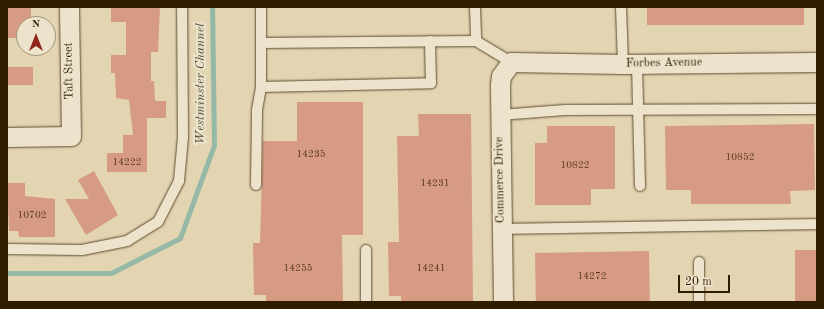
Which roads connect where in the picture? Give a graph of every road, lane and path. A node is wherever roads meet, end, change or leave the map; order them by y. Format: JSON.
{"nodes":[{"id":1,"x":69,"y":7,"type":"edge"},
{"id":2,"x":182,"y":7,"type":"edge"},
{"id":3,"x":261,"y":7,"type":"edge"},
{"id":4,"x":475,"y":7,"type":"edge"},
{"id":5,"x":621,"y":7,"type":"edge"},
{"id":6,"x":476,"y":41,"type":"junction"},
{"id":7,"x":430,"y":42,"type":"junction"},
{"id":8,"x":261,"y":44,"type":"junction"},
{"id":9,"x":511,"y":62,"type":"junction"},
{"id":10,"x":817,"y":62,"type":"edge"},
{"id":11,"x":630,"y":64,"type":"junction"},
{"id":12,"x":261,"y":87,"type":"junction"},
{"id":13,"x":817,"y":109,"type":"edge"},
{"id":14,"x":638,"y":110,"type":"junction"},
{"id":15,"x":500,"y":115,"type":"junction"},
{"id":16,"x":7,"y":136,"type":"edge"},
{"id":17,"x":256,"y":186,"type":"dead end"},
{"id":18,"x":640,"y":186,"type":"dead end"},
{"id":19,"x":817,"y":224,"type":"edge"},
{"id":20,"x":502,"y":229,"type":"junction"},
{"id":21,"x":7,"y":249,"type":"edge"},
{"id":22,"x":366,"y":250,"type":"dead end"},
{"id":23,"x":699,"y":262,"type":"dead end"},
{"id":24,"x":366,"y":302,"type":"edge"},
{"id":25,"x":503,"y":302,"type":"edge"},
{"id":26,"x":699,"y":302,"type":"edge"}],
"edges":[{"from":1,"to":16,"type":"street","name":"Taft Street"},
{"from":2,"to":21,"type":"lane"},
{"from":3,"to":8,"type":"lane"},
{"from":4,"to":6,"type":"lane"},
{"from":5,"to":11,"type":"lane"},
{"from":6,"to":7,"type":"lane"},
{"from":6,"to":9,"type":"lane"},
{"from":7,"to":8,"type":"lane"},
{"from":7,"to":12,"type":"lane"},
{"from":8,"to":12,"type":"lane"},
{"from":9,"to":11,"type":"street","name":"Forbes Avenue"},
{"from":9,"to":15,"type":"street","name":"Commerce Drive"},
{"from":10,"to":11,"type":"street","name":"Forbes Avenue"},
{"from":11,"to":14,"type":"lane"},
{"from":12,"to":17,"type":"lane"},
{"from":13,"to":14,"type":"lane"},
{"from":14,"to":15,"type":"lane"},
{"from":14,"to":18,"type":"lane"},
{"from":15,"to":20,"type":"street","name":"Commerce Drive"},
{"from":19,"to":20,"type":"lane"},
{"from":20,"to":25,"type":"street","name":"Commerce Drive"},
{"from":22,"to":24,"type":"lane"},
{"from":23,"to":26,"type":"lane"}]}
